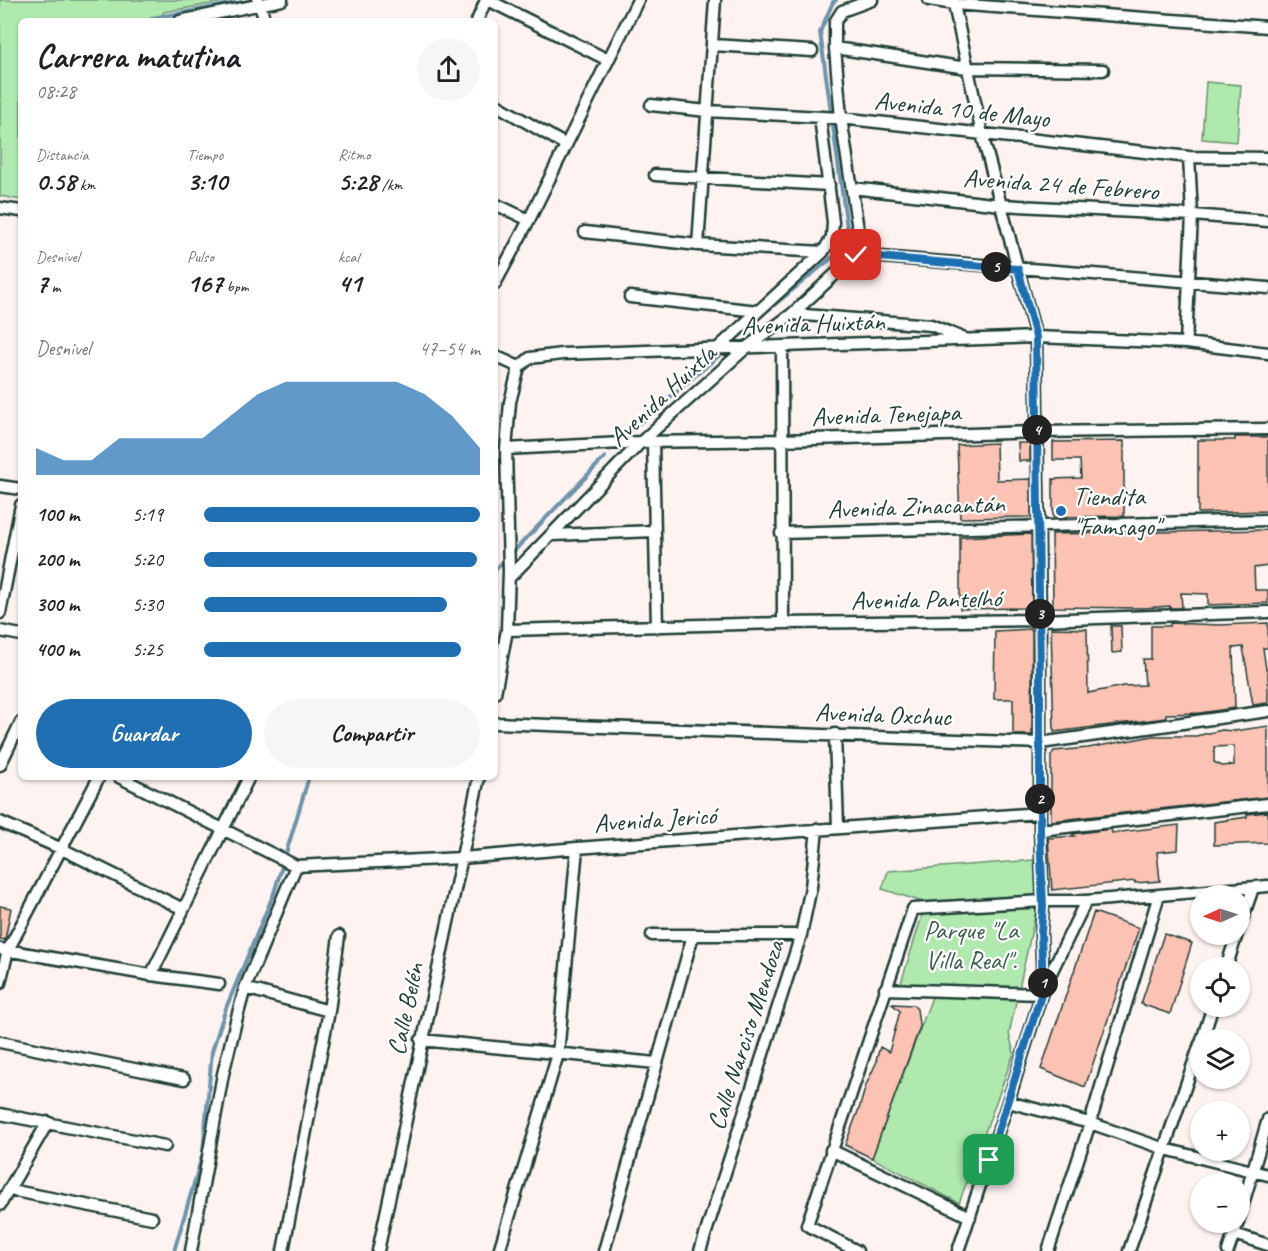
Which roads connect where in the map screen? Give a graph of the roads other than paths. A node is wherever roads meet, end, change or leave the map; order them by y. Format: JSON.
{"nodes":[{"id":1,"x":282,"y":0,"type":"edge"},
{"id":2,"x":487,"y":0,"type":"edge"},
{"id":3,"x":638,"y":0,"type":"edge"},
{"id":4,"x":715,"y":0,"type":"edge"},
{"id":5,"x":872,"y":0,"type":"edge"},
{"id":6,"x":929,"y":0,"type":"edge"},
{"id":7,"x":259,"y":2,"type":"edge"},
{"id":8,"x":953,"y":2,"type":"edge"},
{"id":9,"x":192,"y":18,"type":"edge"},
{"id":10,"x":265,"y":18,"type":"edge"},
{"id":11,"x":478,"y":18,"type":"edge"},
{"id":12,"x":1268,"y":27,"type":"edge"},
{"id":13,"x":712,"y":45,"type":"junction"},
{"id":14,"x":835,"y":48,"type":"junction"},
{"id":15,"x":812,"y":51,"type":"dead end"},
{"id":16,"x":608,"y":60,"type":"junction"},
{"id":17,"x":967,"y":68,"type":"junction"},
{"id":18,"x":1103,"y":70,"type":"dead end"},
{"id":19,"x":651,"y":105,"type":"dead end"},
{"id":20,"x":498,"y":106,"type":"edge"},
{"id":21,"x":707,"y":111,"type":"junction"},
{"id":22,"x":822,"y":117,"type":"junction"},
{"id":23,"x":839,"y":118,"type":"junction"},
{"id":24,"x":982,"y":134,"type":"junction"},
{"id":25,"x":566,"y":145,"type":"junction"},
{"id":26,"x":1189,"y":157,"type":"junction"},
{"id":27,"x":1268,"y":158,"type":"edge"},
{"id":28,"x":655,"y":175,"type":"dead end"},
{"id":29,"x":703,"y":177,"type":"junction"},
{"id":30,"x":829,"y":185,"type":"junction"},
{"id":31,"x":852,"y":188,"type":"junction"},
{"id":32,"x":498,"y":205,"type":"edge"},
{"id":33,"x":1001,"y":205,"type":"junction"},
{"id":34,"x":0,"y":208,"type":"edge"},
{"id":35,"x":18,"y":211,"type":"edge"},
{"id":36,"x":1192,"y":215,"type":"junction"},
{"id":37,"x":529,"y":220,"type":"junction"},
{"id":38,"x":1268,"y":221,"type":"edge"},
{"id":39,"x":585,"y":232,"type":"dead end"},
{"id":40,"x":698,"y":244,"type":"junction"},
{"id":41,"x":823,"y":252,"type":"junction"},
{"id":42,"x":856,"y":255,"type":"junction"},
{"id":43,"x":1018,"y":269,"type":"junction"},
{"id":44,"x":498,"y":278,"type":"edge"},
{"id":45,"x":1190,"y":281,"type":"junction"},
{"id":46,"x":1268,"y":288,"type":"edge"},
{"id":47,"x":630,"y":297,"type":"dead end"},
{"id":48,"x":758,"y":311,"type":"junction"},
{"id":49,"x":792,"y":314,"type":"junction"},
{"id":50,"x":1036,"y":337,"type":"junction"},
{"id":51,"x":968,"y":340,"type":"junction"},
{"id":52,"x":1186,"y":343,"type":"junction"},
{"id":53,"x":747,"y":347,"type":"junction"},
{"id":54,"x":782,"y":347,"type":"junction"},
{"id":55,"x":718,"y":348,"type":"junction"},
{"id":56,"x":1268,"y":353,"type":"edge"},
{"id":57,"x":498,"y":357,"type":"edge"},
{"id":58,"x":519,"y":367,"type":"junction"},
{"id":59,"x":1268,"y":429,"type":"edge"},
{"id":60,"x":1037,"y":432,"type":"junction"},
{"id":61,"x":781,"y":440,"type":"junction"},
{"id":62,"x":641,"y":442,"type":"junction"},
{"id":63,"x":652,"y":442,"type":"junction"},
{"id":64,"x":506,"y":449,"type":"junction"},
{"id":65,"x":0,"y":486,"type":"edge"},
{"id":66,"x":18,"y":489,"type":"edge"},
{"id":67,"x":18,"y":520,"type":"edge"},
{"id":68,"x":1268,"y":520,"type":"edge"},
{"id":69,"x":1038,"y":525,"type":"junction"},
{"id":70,"x":655,"y":531,"type":"junction"},
{"id":71,"x":782,"y":533,"type":"junction"},
{"id":72,"x":552,"y":536,"type":"junction"},
{"id":73,"x":509,"y":575,"type":"junction"},
{"id":74,"x":1268,"y":612,"type":"edge"},
{"id":75,"x":0,"y":613,"type":"edge"},
{"id":76,"x":1040,"y":620,"type":"junction"},
{"id":77,"x":783,"y":623,"type":"junction"},
{"id":78,"x":657,"y":627,"type":"junction"},
{"id":79,"x":507,"y":630,"type":"junction"},
{"id":80,"x":0,"y":631,"type":"edge"},
{"id":81,"x":18,"y":634,"type":"edge"},
{"id":82,"x":498,"y":677,"type":"edge"},
{"id":83,"x":1268,"y":711,"type":"edge"},
{"id":84,"x":498,"y":723,"type":"edge"},
{"id":85,"x":18,"y":729,"type":"edge"},
{"id":86,"x":835,"y":734,"type":"junction"},
{"id":87,"x":1040,"y":743,"type":"junction"},
{"id":88,"x":0,"y":765,"type":"edge"},
{"id":89,"x":97,"y":780,"type":"edge"},
{"id":90,"x":125,"y":780,"type":"edge"},
{"id":91,"x":247,"y":780,"type":"edge"},
{"id":92,"x":477,"y":780,"type":"edge"},
{"id":93,"x":1268,"y":804,"type":"edge"},
{"id":94,"x":1040,"y":813,"type":"junction"},
{"id":95,"x":0,"y":822,"type":"edge"},
{"id":96,"x":838,"y":828,"type":"junction"},
{"id":97,"x":222,"y":829,"type":"junction"},
{"id":98,"x":818,"y":829,"type":"junction"},
{"id":99,"x":1040,"y":830,"type":"junction"},
{"id":100,"x":577,"y":848,"type":"junction"},
{"id":101,"x":62,"y":849,"type":"junction"},
{"id":102,"x":462,"y":858,"type":"junction"},
{"id":103,"x":293,"y":865,"type":"junction"},
{"id":104,"x":1268,"y":886,"type":"edge"},
{"id":105,"x":1253,"y":888,"type":"junction"},
{"id":106,"x":1159,"y":895,"type":"junction"},
{"id":107,"x":1250,"y":897,"type":"edge"},
{"id":108,"x":1043,"y":901,"type":"junction"},
{"id":109,"x":1086,"y":901,"type":"junction"},
{"id":110,"x":183,"y":909,"type":"junction"},
{"id":111,"x":801,"y":934,"type":"junction"},
{"id":112,"x":652,"y":935,"type":"dead end"},
{"id":113,"x":693,"y":935,"type":"junction"},
{"id":114,"x":339,"y":936,"type":"dead end"},
{"id":115,"x":4,"y":950,"type":"edge"},
{"id":116,"x":151,"y":975,"type":"junction"},
{"id":117,"x":0,"y":983,"type":"edge"},
{"id":118,"x":219,"y":984,"type":"dead end"},
{"id":119,"x":245,"y":987,"type":"junction"},
{"id":120,"x":885,"y":989,"type":"junction"},
{"id":121,"x":1042,"y":991,"type":"junction"},
{"id":122,"x":329,"y":1011,"type":"junction"},
{"id":123,"x":421,"y":1040,"type":"junction"},
{"id":124,"x":0,"y":1042,"type":"edge"},
{"id":125,"x":558,"y":1054,"type":"junction"},
{"id":126,"x":656,"y":1063,"type":"junction"},
{"id":127,"x":1190,"y":1074,"type":"edge"},
{"id":128,"x":184,"y":1079,"type":"dead end"},
{"id":129,"x":1008,"y":1102,"type":"junction"},
{"id":130,"x":0,"y":1114,"type":"edge"},
{"id":131,"x":1268,"y":1119,"type":"edge"},
{"id":132,"x":48,"y":1122,"type":"junction"},
{"id":133,"x":1090,"y":1123,"type":"junction"},
{"id":134,"x":165,"y":1146,"type":"dead end"},
{"id":135,"x":1165,"y":1149,"type":"junction"},
{"id":136,"x":831,"y":1150,"type":"junction"},
{"id":137,"x":1253,"y":1171,"type":"junction"},
{"id":138,"x":1268,"y":1174,"type":"edge"},
{"id":139,"x":1250,"y":1181,"type":"edge"},
{"id":140,"x":10,"y":1190,"type":"junction"},
{"id":141,"x":0,"y":1205,"type":"edge"},
{"id":142,"x":970,"y":1217,"type":"junction"},
{"id":143,"x":152,"y":1218,"type":"dead end"},
{"id":144,"x":1234,"y":1234,"type":"joint"},
{"id":145,"x":1268,"y":1245,"type":"edge"},
{"id":146,"x":191,"y":1251,"type":"edge"},
{"id":147,"x":283,"y":1251,"type":"edge"},
{"id":148,"x":378,"y":1251,"type":"edge"},
{"id":149,"x":499,"y":1251,"type":"edge"},
{"id":150,"x":604,"y":1251,"type":"edge"},
{"id":151,"x":700,"y":1251,"type":"edge"},
{"id":152,"x":857,"y":1251,"type":"edge"},
{"id":153,"x":958,"y":1251,"type":"edge"},
{"id":154,"x":1048,"y":1251,"type":"edge"},
{"id":155,"x":1129,"y":1251,"type":"edge"},
{"id":156,"x":1228,"y":1251,"type":"edge"}],
"edges":[{"from":1,"to":7,"type":"street"},
{"from":2,"to":11,"type":"street"},
{"from":2,"to":16,"type":"street"},
{"from":3,"to":16,"type":"street"},
{"from":4,"to":13,"type":"street"},
{"from":5,"to":14,"type":"street"},
{"from":6,"to":8,"type":"street"},
{"from":7,"to":9,"type":"street"},
{"from":7,"to":10,"type":"street"},
{"from":8,"to":12,"type":"street"},
{"from":8,"to":17,"type":"street"},
{"from":13,"to":15,"type":"street"},
{"from":13,"to":21,"type":"street"},
{"from":14,"to":17,"type":"street"},
{"from":14,"to":23,"type":"street"},
{"from":16,"to":25,"type":"street"},
{"from":17,"to":18,"type":"street"},
{"from":17,"to":24,"type":"street"},
{"from":19,"to":21,"type":"street","name":"Avenida 10 de Mayo"},
{"from":20,"to":25,"type":"street"},
{"from":21,"to":22,"type":"street","name":"Avenida 10 de Mayo"},
{"from":21,"to":29,"type":"street"},
{"from":22,"to":23,"type":"street","name":"Avenida 10 de Mayo"},
{"from":22,"to":30,"type":"street"},
{"from":23,"to":24,"type":"street","name":"Avenida 10 de Mayo"},
{"from":23,"to":31,"type":"street"},
{"from":24,"to":26,"type":"street","name":"Avenida 10 de Mayo"},
{"from":24,"to":33,"type":"street"},
{"from":25,"to":37,"type":"street"},
{"from":26,"to":27,"type":"street","name":"Avenida 10 de Mayo"},
{"from":26,"to":36,"type":"street"},
{"from":28,"to":29,"type":"street"},
{"from":29,"to":30,"type":"street"},
{"from":29,"to":40,"type":"street"},
{"from":30,"to":41,"type":"street"},
{"from":31,"to":33,"type":"street","name":"Avenida 24 de Febrero"},
{"from":31,"to":42,"type":"street"},
{"from":32,"to":37,"type":"street"},
{"from":33,"to":36,"type":"street","name":"Avenida 24 de Febrero"},
{"from":33,"to":43,"type":"street"},
{"from":34,"to":35,"type":"street"},
{"from":36,"to":38,"type":"street","name":"Avenida 24 de Febrero"},
{"from":36,"to":45,"type":"street"},
{"from":37,"to":44,"type":"street"},
{"from":39,"to":40,"type":"street"},
{"from":40,"to":41,"type":"street"},
{"from":41,"to":48,"type":"street"},
{"from":42,"to":43,"type":"street"},
{"from":42,"to":49,"type":"street","name":"Avenida Huixtla"},
{"from":43,"to":45,"type":"street"},
{"from":43,"to":50,"type":"street"},
{"from":45,"to":46,"type":"street"},
{"from":45,"to":52,"type":"street"},
{"from":47,"to":48,"type":"street"},
{"from":48,"to":55,"type":"street"},
{"from":49,"to":51,"type":"street"},
{"from":49,"to":53,"type":"street","name":"Avenida Huixtla"},
{"from":50,"to":51,"type":"street","name":"Avenida Huixtán"},
{"from":50,"to":52,"type":"street","name":"Avenida Huixtán"},
{"from":50,"to":60,"type":"street"},
{"from":51,"to":54,"type":"street","name":"Avenida Huixtán"},
{"from":52,"to":56,"type":"street","name":"Avenida Huixtán"},
{"from":53,"to":54,"type":"street","name":"Avenida Huixtán"},
{"from":53,"to":55,"type":"street","name":"Avenida Huixtán"},
{"from":53,"to":62,"type":"street","name":"Avenida Huixtla"},
{"from":54,"to":61,"type":"street"},
{"from":55,"to":58,"type":"street","name":"Avenida Huixtán"},
{"from":57,"to":58,"type":"street"},
{"from":58,"to":64,"type":"street"},
{"from":59,"to":60,"type":"street","name":"Avenida Tenejapa"},
{"from":60,"to":61,"type":"street","name":"Avenida Tenejapa"},
{"from":60,"to":69,"type":"street"},
{"from":61,"to":63,"type":"street","name":"Avenida Tenejapa"},
{"from":61,"to":71,"type":"street"},
{"from":62,"to":63,"type":"street","name":"Avenida Tenejapa"},
{"from":62,"to":64,"type":"street","name":"Avenida Tenejapa"},
{"from":62,"to":72,"type":"street","name":"Avenida Huixtla"},
{"from":63,"to":70,"type":"street"},
{"from":64,"to":73,"type":"street"},
{"from":65,"to":66,"type":"street"},
{"from":67,"to":75,"type":"street"},
{"from":68,"to":69,"type":"street","name":"Avenida Zinacantán"},
{"from":69,"to":71,"type":"street","name":"Avenida Zinacantán"},
{"from":69,"to":76,"type":"street"},
{"from":70,"to":72,"type":"street"},
{"from":70,"to":78,"type":"street"},
{"from":71,"to":77,"type":"street"},
{"from":72,"to":73,"type":"street","name":"Avenida Huixtla"},
{"from":73,"to":79,"type":"street"},
{"from":74,"to":76,"type":"street","name":"Avenida Pantelhó"},
{"from":76,"to":77,"type":"street","name":"Avenida Pantelhó"},
{"from":76,"to":87,"type":"street"},
{"from":77,"to":78,"type":"street","name":"Avenida Pantelhó"},
{"from":78,"to":79,"type":"street"},
{"from":79,"to":82,"type":"street"},
{"from":80,"to":81,"type":"street"},
{"from":83,"to":87,"type":"street","name":"Avenida Oxchuc"},
{"from":84,"to":86,"type":"street","name":"Avenida Oxchuc"},
{"from":85,"to":88,"type":"street"},
{"from":86,"to":87,"type":"street","name":"Avenida Oxchuc"},
{"from":86,"to":96,"type":"street"},
{"from":87,"to":94,"type":"street"},
{"from":89,"to":101,"type":"street"},
{"from":90,"to":97,"type":"street","name":"Avenida Jericó"},
{"from":91,"to":97,"type":"street"},
{"from":92,"to":102,"type":"street","name":"Calle Belén"},
{"from":93,"to":99,"type":"street"},
{"from":94,"to":96,"type":"street","name":"Avenida Jericó"},
{"from":94,"to":99,"type":"street"},
{"from":95,"to":101,"type":"street"},
{"from":96,"to":98,"type":"street","name":"Avenida Jericó"},
{"from":97,"to":103,"type":"street","name":"Avenida Jericó"},
{"from":97,"to":110,"type":"street"},
{"from":98,"to":100,"type":"street","name":"Avenida Jericó"},
{"from":98,"to":111,"type":"street","name":"Calle Narciso Mendoza"},
{"from":99,"to":108,"type":"street"},
{"from":100,"to":102,"type":"street","name":"Avenida Jericó"},
{"from":100,"to":125,"type":"street"},
{"from":101,"to":110,"type":"street"},
{"from":101,"to":115,"type":"street"},
{"from":102,"to":103,"type":"street","name":"Avenida Jericó"},
{"from":102,"to":123,"type":"street","name":"Calle Belén"},
{"from":103,"to":119,"type":"street"},
{"from":104,"to":105,"type":"street"},
{"from":105,"to":106,"type":"street"},
{"from":105,"to":107,"type":"street"},
{"from":106,"to":109,"type":"street"},
{"from":106,"to":133,"type":"street"},
{"from":108,"to":109,"type":"street"},
{"from":108,"to":120,"type":"street"},
{"from":108,"to":121,"type":"street"},
{"from":109,"to":121,"type":"street"},
{"from":110,"to":116,"type":"street"},
{"from":111,"to":113,"type":"street"},
{"from":111,"to":151,"type":"street","name":"Calle Narciso Mendoza"},
{"from":112,"to":113,"type":"street"},
{"from":113,"to":126,"type":"street"},
{"from":114,"to":122,"type":"street"},
{"from":115,"to":116,"type":"street"},
{"from":115,"to":117,"type":"street"},
{"from":116,"to":118,"type":"street"},
{"from":119,"to":122,"type":"street"},
{"from":119,"to":146,"type":"street"},
{"from":120,"to":121,"type":"street"},
{"from":120,"to":136,"type":"street"},
{"from":121,"to":129,"type":"street"},
{"from":122,"to":147,"type":"street"},
{"from":123,"to":125,"type":"street"},
{"from":123,"to":148,"type":"street","name":"Calle Belén"},
{"from":124,"to":128,"type":"street"},
{"from":125,"to":126,"type":"street"},
{"from":125,"to":149,"type":"street"},
{"from":126,"to":150,"type":"street"},
{"from":127,"to":135,"type":"street"},
{"from":129,"to":133,"type":"street"},
{"from":129,"to":142,"type":"street"},
{"from":130,"to":132,"type":"street"},
{"from":131,"to":137,"type":"street"},
{"from":132,"to":134,"type":"street"},
{"from":132,"to":140,"type":"street"},
{"from":133,"to":135,"type":"street"},
{"from":133,"to":154,"type":"street"},
{"from":135,"to":137,"type":"street"},
{"from":135,"to":155,"type":"street"},
{"from":136,"to":142,"type":"street"},
{"from":136,"to":152,"type":"street"},
{"from":137,"to":138,"type":"street"},
{"from":137,"to":139,"type":"street"},
{"from":140,"to":141,"type":"street"},
{"from":140,"to":143,"type":"street"},
{"from":142,"to":153,"type":"street"},
{"from":144,"to":145,"type":"street"},
{"from":144,"to":156,"type":"street"}]}
